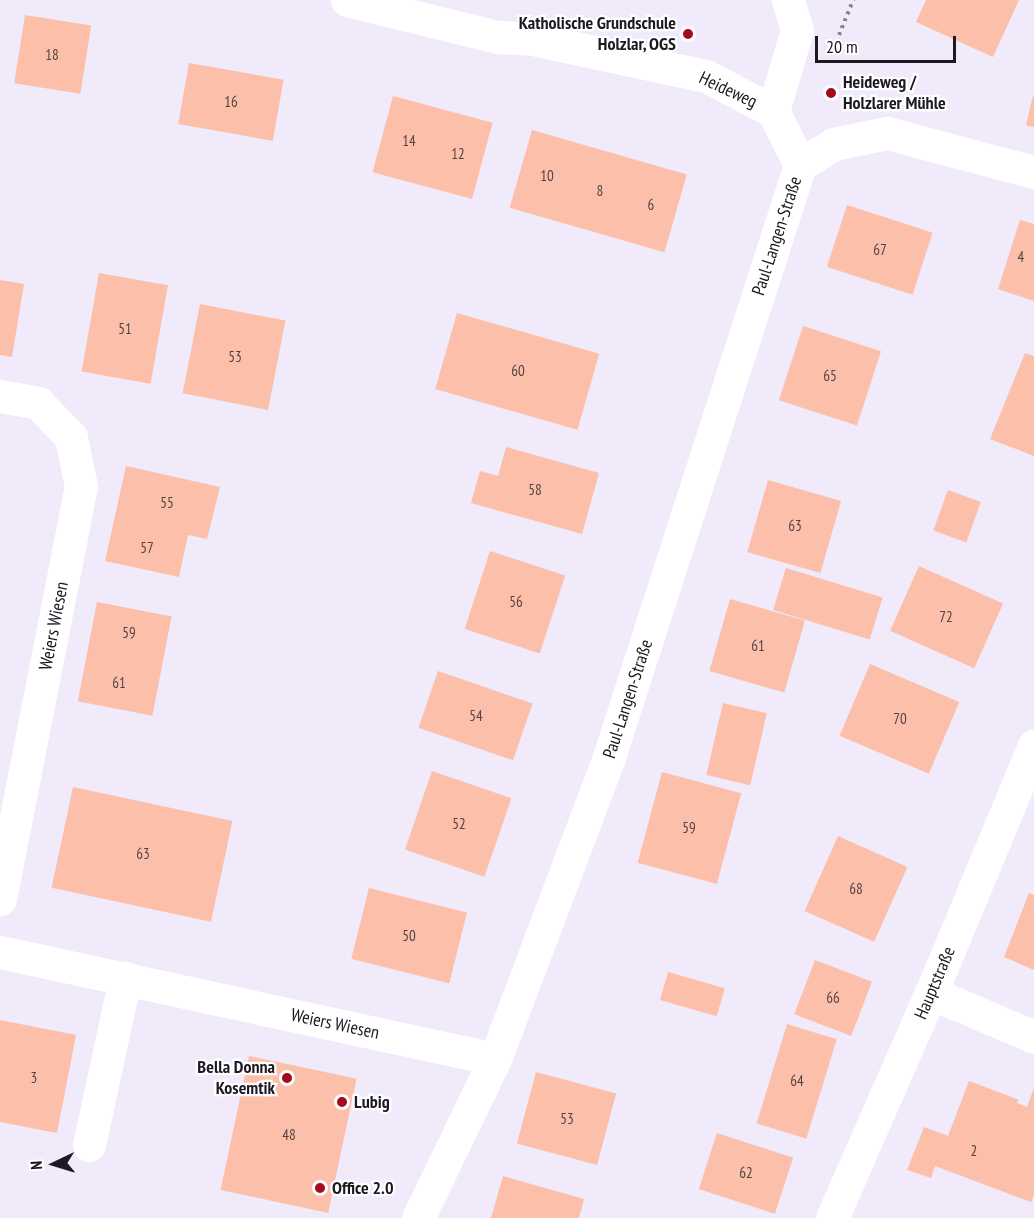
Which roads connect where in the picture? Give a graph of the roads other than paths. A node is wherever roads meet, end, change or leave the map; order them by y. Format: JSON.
{"nodes":[{"id":1,"x":347,"y":0,"type":"edge"},
{"id":2,"x":783,"y":2,"type":"edge"},
{"id":3,"x":772,"y":111,"type":"junction"},
{"id":4,"x":800,"y":165,"type":"junction"},
{"id":5,"x":1034,"y":172,"type":"edge"},
{"id":6,"x":0,"y":396,"type":"edge"},
{"id":7,"x":1034,"y":746,"type":"edge"},
{"id":8,"x":0,"y":899,"type":"edge"},
{"id":9,"x":0,"y":951,"type":"edge"},
{"id":10,"x":125,"y":978,"type":"junction"},
{"id":11,"x":931,"y":993,"type":"junction"},
{"id":12,"x":1034,"y":1037,"type":"edge"},
{"id":13,"x":495,"y":1059,"type":"junction"},
{"id":14,"x":89,"y":1145,"type":"dead end"},
{"id":15,"x":418,"y":1218,"type":"edge"},
{"id":16,"x":832,"y":1218,"type":"edge"}],
"edges":[{"from":1,"to":3,"type":"street","name":"Heideweg"},
{"from":2,"to":3,"type":"street"},
{"from":3,"to":4,"type":"street","name":"Heideweg"},
{"from":4,"to":5,"type":"street"},
{"from":4,"to":13,"type":"street","name":"Paul-Langen-Straße"},
{"from":6,"to":8,"type":"street","name":"Weiers Wiesen"},
{"from":7,"to":11,"type":"street","name":"Hauptstraße"},
{"from":9,"to":10,"type":"street","name":"Weiers Wiesen"},
{"from":10,"to":13,"type":"street","name":"Weiers Wiesen"},
{"from":10,"to":14,"type":"street"},
{"from":11,"to":12,"type":"street"},
{"from":11,"to":16,"type":"street","name":"Hauptstraße"},
{"from":13,"to":15,"type":"street","name":"Paul-Langen-Straße"}]}
